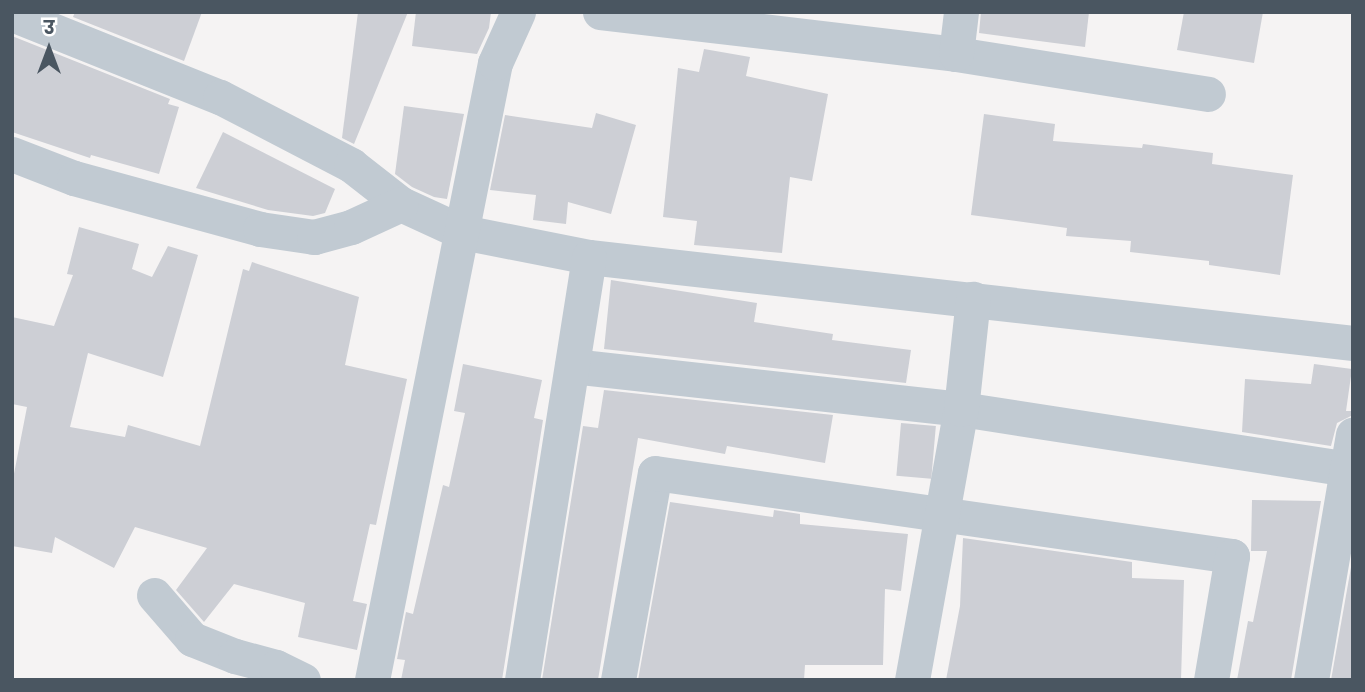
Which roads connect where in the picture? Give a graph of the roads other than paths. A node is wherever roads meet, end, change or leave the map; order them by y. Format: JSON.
{"nodes":[{"id":1,"x":519,"y":12,"type":"edge"},
{"id":2,"x":600,"y":12,"type":"edge"},
{"id":3,"x":961,"y":12,"type":"edge"},
{"id":4,"x":12,"y":14,"type":"edge"},
{"id":5,"x":956,"y":54,"type":"junction"},
{"id":6,"x":1208,"y":94,"type":"dead end"},
{"id":7,"x":12,"y":154,"type":"edge"},
{"id":8,"x":401,"y":204,"type":"junction"},
{"id":9,"x":462,"y":232,"type":"junction"},
{"id":10,"x":589,"y":257,"type":"junction"},
{"id":11,"x":973,"y":299,"type":"junction"},
{"id":12,"x":1353,"y":343,"type":"edge"},
{"id":13,"x":572,"y":366,"type":"junction"},
{"id":14,"x":961,"y":409,"type":"junction"},
{"id":15,"x":1351,"y":452,"type":"edge"},
{"id":16,"x":941,"y":514,"type":"junction"},
{"id":17,"x":154,"y":595,"type":"dead end"},
{"id":18,"x":303,"y":680,"type":"edge"},
{"id":19,"x":372,"y":680,"type":"edge"},
{"id":20,"x":522,"y":680,"type":"edge"},
{"id":21,"x":618,"y":680,"type":"edge"},
{"id":22,"x":912,"y":680,"type":"edge"},
{"id":23,"x":1210,"y":680,"type":"edge"},
{"id":24,"x":1311,"y":680,"type":"edge"}],
"edges":[{"from":1,"to":9,"type":"street"},
{"from":2,"to":5,"type":"street"},
{"from":3,"to":5,"type":"street"},
{"from":4,"to":8,"type":"street"},
{"from":5,"to":6,"type":"street"},
{"from":7,"to":8,"type":"street"},
{"from":8,"to":9,"type":"street"},
{"from":9,"to":10,"type":"street"},
{"from":9,"to":19,"type":"street"},
{"from":10,"to":11,"type":"street"},
{"from":10,"to":13,"type":"street"},
{"from":11,"to":12,"type":"street"},
{"from":11,"to":14,"type":"street"},
{"from":13,"to":14,"type":"street"},
{"from":13,"to":20,"type":"street"},
{"from":14,"to":15,"type":"street"},
{"from":14,"to":16,"type":"street"},
{"from":15,"to":24,"type":"street"},
{"from":16,"to":21,"type":"street"},
{"from":16,"to":22,"type":"street"},
{"from":16,"to":23,"type":"street"},
{"from":17,"to":18,"type":"street"}]}
